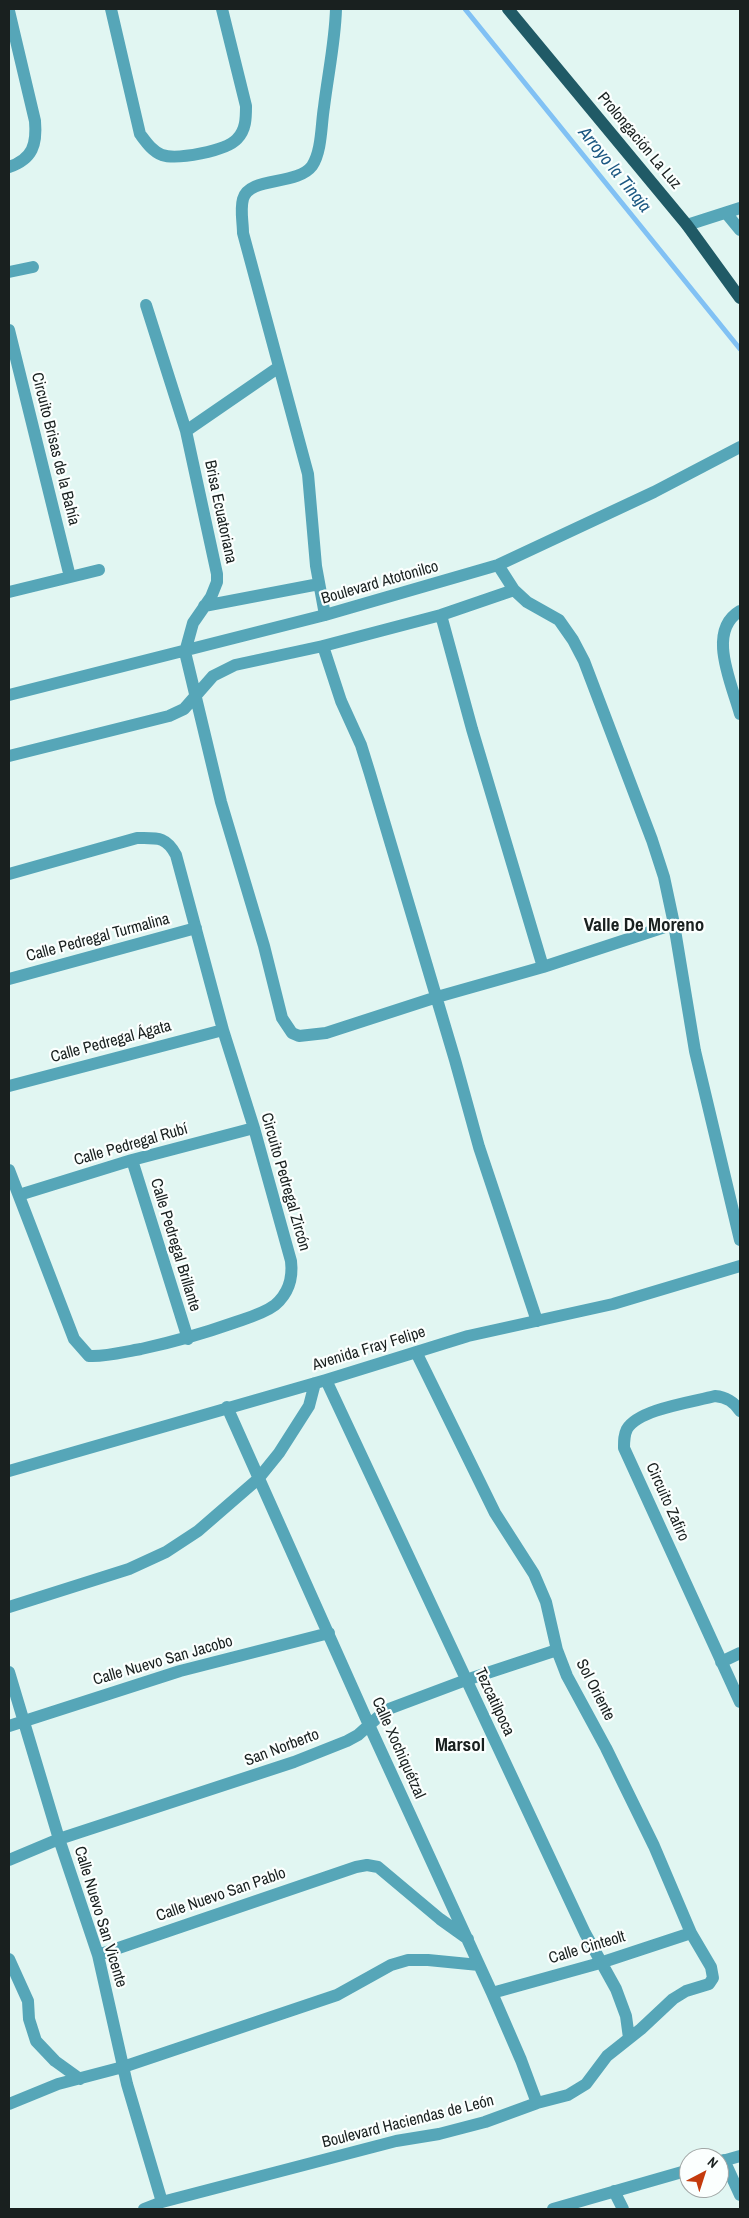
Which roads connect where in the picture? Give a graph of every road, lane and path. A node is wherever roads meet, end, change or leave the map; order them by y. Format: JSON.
{"nodes":[{"id":1,"x":111,"y":9,"type":"edge"},
{"id":2,"x":222,"y":9,"type":"edge"},
{"id":3,"x":336,"y":9,"type":"edge"},
{"id":4,"x":508,"y":9,"type":"edge"},
{"id":5,"x":9,"y":11,"type":"edge"},
{"id":6,"x":9,"y":167,"type":"edge"},
{"id":7,"x":740,"y":208,"type":"edge"},
{"id":8,"x":726,"y":213,"type":"junction"},
{"id":9,"x":687,"y":225,"type":"junction"},
{"id":10,"x":740,"y":230,"type":"edge"},
{"id":11,"x":33,"y":267,"type":"dead end"},
{"id":12,"x":9,"y":272,"type":"edge"},
{"id":13,"x":740,"y":298,"type":"edge"},
{"id":14,"x":146,"y":305,"type":"dead end"},
{"id":15,"x":9,"y":330,"type":"edge"},
{"id":16,"x":279,"y":367,"type":"junction"},
{"id":17,"x":186,"y":431,"type":"junction"},
{"id":18,"x":740,"y":447,"type":"edge"},
{"id":19,"x":498,"y":565,"type":"junction"},
{"id":20,"x":99,"y":570,"type":"dead end"},
{"id":21,"x":70,"y":577,"type":"junction"},
{"id":22,"x":319,"y":584,"type":"junction"},
{"id":23,"x":514,"y":590,"type":"junction"},
{"id":24,"x":9,"y":592,"type":"edge"},
{"id":25,"x":204,"y":606,"type":"junction"},
{"id":26,"x":740,"y":611,"type":"edge"},
{"id":27,"x":325,"y":615,"type":"junction"},
{"id":28,"x":441,"y":615,"type":"junction"},
{"id":29,"x":323,"y":646,"type":"junction"},
{"id":30,"x":185,"y":652,"type":"junction"},
{"id":31,"x":9,"y":695,"type":"edge"},
{"id":32,"x":196,"y":697,"type":"junction"},
{"id":33,"x":740,"y":714,"type":"edge"},
{"id":34,"x":9,"y":756,"type":"edge"},
{"id":35,"x":9,"y":874,"type":"edge"},
{"id":36,"x":674,"y":924,"type":"junction"},
{"id":37,"x":196,"y":928,"type":"junction"},
{"id":38,"x":543,"y":967,"type":"junction"},
{"id":39,"x":9,"y":979,"type":"edge"},
{"id":40,"x":437,"y":996,"type":"junction"},
{"id":41,"x":223,"y":1030,"type":"junction"},
{"id":42,"x":9,"y":1086,"type":"edge"},
{"id":43,"x":254,"y":1128,"type":"junction"},
{"id":44,"x":132,"y":1160,"type":"junction"},
{"id":45,"x":9,"y":1170,"type":"edge"},
{"id":46,"x":19,"y":1195,"type":"junction"},
{"id":47,"x":740,"y":1240,"type":"edge"},
{"id":48,"x":740,"y":1266,"type":"edge"},
{"id":49,"x":537,"y":1321,"type":"junction"},
{"id":50,"x":188,"y":1339,"type":"junction"},
{"id":51,"x":416,"y":1352,"type":"junction"},
{"id":52,"x":320,"y":1381,"type":"junction"},
{"id":53,"x":227,"y":1407,"type":"junction"},
{"id":54,"x":740,"y":1412,"type":"edge"},
{"id":55,"x":9,"y":1471,"type":"edge"},
{"id":56,"x":258,"y":1479,"type":"junction"},
{"id":57,"x":9,"y":1607,"type":"edge"},
{"id":58,"x":329,"y":1633,"type":"junction"},
{"id":59,"x":558,"y":1650,"type":"junction"},
{"id":60,"x":740,"y":1653,"type":"edge"},
{"id":61,"x":721,"y":1662,"type":"junction"},
{"id":62,"x":9,"y":1672,"type":"edge"},
{"id":63,"x":466,"y":1680,"type":"junction"},
{"id":64,"x":740,"y":1702,"type":"edge"},
{"id":65,"x":25,"y":1721,"type":"junction"},
{"id":66,"x":9,"y":1726,"type":"edge"},
{"id":67,"x":369,"y":1726,"type":"junction"},
{"id":68,"x":59,"y":1839,"type":"junction"},
{"id":69,"x":9,"y":1860,"type":"edge"},
{"id":70,"x":691,"y":1933,"type":"junction"},
{"id":71,"x":468,"y":1939,"type":"junction"},
{"id":72,"x":98,"y":1954,"type":"junction"},
{"id":73,"x":9,"y":1960,"type":"edge"},
{"id":74,"x":600,"y":1962,"type":"junction"},
{"id":75,"x":479,"y":1965,"type":"junction"},
{"id":76,"x":492,"y":1993,"type":"junction"},
{"id":77,"x":653,"y":2017,"type":"joint"},
{"id":78,"x":630,"y":2038,"type":"junction"},
{"id":79,"x":123,"y":2067,"type":"junction"},
{"id":80,"x":80,"y":2079,"type":"junction"},
{"id":81,"x":537,"y":2103,"type":"junction"},
{"id":82,"x":9,"y":2104,"type":"edge"},
{"id":83,"x":679,"y":2173,"type":"edge"},
{"id":84,"x":729,"y":2174,"type":"edge"},
{"id":85,"x":614,"y":2191,"type":"junction"},
{"id":86,"x":740,"y":2195,"type":"edge"},
{"id":87,"x":162,"y":2202,"type":"junction"},
{"id":88,"x":144,"y":2209,"type":"edge"},
{"id":89,"x":553,"y":2209,"type":"edge"},
{"id":90,"x":622,"y":2209,"type":"edge"}],
"edges":[{"from":1,"to":2,"type":"street"},
{"from":3,"to":16,"type":"street"},
{"from":4,"to":9,"type":"main road","name":"Prolongación La Luz"},
{"from":5,"to":6,"type":"street"},
{"from":7,"to":8,"type":"street"},
{"from":8,"to":9,"type":"street"},
{"from":8,"to":10,"type":"street"},
{"from":9,"to":13,"type":"main road","name":"Prolongación La Luz"},
{"from":11,"to":12,"type":"street"},
{"from":14,"to":17,"type":"street","name":"Brisa Ecuatoriana"},
{"from":15,"to":21,"type":"street","name":"Circuito Brisas de la Bahía"},
{"from":16,"to":17,"type":"street"},
{"from":16,"to":22,"type":"street"},
{"from":17,"to":25,"type":"street","name":"Brisa Ecuatoriana"},
{"from":18,"to":19,"type":"street","name":"Boulevard Atotonilco"},
{"from":19,"to":23,"type":"street"},
{"from":19,"to":27,"type":"street","name":"Boulevard Atotonilco"},
{"from":20,"to":21,"type":"street"},
{"from":21,"to":24,"type":"street"},
{"from":22,"to":25,"type":"street"},
{"from":22,"to":27,"type":"street"},
{"from":23,"to":28,"type":"street"},
{"from":23,"to":36,"type":"street"},
{"from":25,"to":30,"type":"street","name":"Brisa Ecuatoriana"},
{"from":26,"to":33,"type":"street"},
{"from":27,"to":30,"type":"street","name":"Boulevard Atotonilco"},
{"from":28,"to":29,"type":"street"},
{"from":28,"to":38,"type":"street"},
{"from":29,"to":32,"type":"street"},
{"from":29,"to":40,"type":"street"},
{"from":30,"to":31,"type":"street","name":"Boulevard Atotonilco"},
{"from":30,"to":32,"type":"street"},
{"from":32,"to":34,"type":"street"},
{"from":32,"to":40,"type":"street"},
{"from":35,"to":37,"type":"street","name":"Circuito Pedregal Zircón"},
{"from":36,"to":38,"type":"street"},
{"from":36,"to":47,"type":"street"},
{"from":37,"to":39,"type":"street","name":"Calle Pedregal Turmalina"},
{"from":37,"to":41,"type":"street","name":"Circuito Pedregal Zircón"},
{"from":38,"to":40,"type":"street"},
{"from":40,"to":49,"type":"street"},
{"from":41,"to":42,"type":"street","name":"Calle Pedregal Ágata"},
{"from":41,"to":43,"type":"street","name":"Circuito Pedregal Zircón"},
{"from":43,"to":44,"type":"street","name":"Calle Pedregal Rubí"},
{"from":43,"to":50,"type":"street","name":"Circuito Pedregal Zircón"},
{"from":44,"to":46,"type":"street","name":"Calle Pedregal Rubí"},
{"from":44,"to":50,"type":"street","name":"Calle Pedregal Brillante"},
{"from":45,"to":46,"type":"street","name":"Circuito Pedregal Zircón"},
{"from":46,"to":50,"type":"street","name":"Circuito Pedregal Zircón"},
{"from":48,"to":49,"type":"street","name":"Avenida Fray Felipe"},
{"from":49,"to":51,"type":"street","name":"Avenida Fray Felipe"},
{"from":51,"to":52,"type":"street","name":"Avenida Fray Felipe"},
{"from":51,"to":59,"type":"street","name":"Sol Oriente"},
{"from":52,"to":53,"type":"street","name":"Avenida Fray Felipe"},
{"from":52,"to":56,"type":"street"},
{"from":52,"to":63,"type":"street","name":"Tezcatilpoca"},
{"from":53,"to":55,"type":"street","name":"Avenida Fray Felipe"},
{"from":53,"to":56,"type":"street","name":"Calle Xochiquétzal"},
{"from":54,"to":61,"type":"street","name":"Circuito Zafiro"},
{"from":56,"to":57,"type":"street"},
{"from":56,"to":58,"type":"street","name":"Calle Xochiquétzal"},
{"from":58,"to":65,"type":"street","name":"Calle Nuevo San Jacobo"},
{"from":58,"to":67,"type":"street","name":"Calle Xochiquétzal"},
{"from":59,"to":63,"type":"street","name":"San Norberto"},
{"from":59,"to":70,"type":"street","name":"Sol Oriente"},
{"from":60,"to":61,"type":"street"},
{"from":61,"to":64,"type":"street","name":"Circuito Zafiro"},
{"from":62,"to":65,"type":"street","name":"Calle Nuevo San Vicente"},
{"from":63,"to":67,"type":"street","name":"San Norberto"},
{"from":63,"to":74,"type":"street","name":"Tezcatilpoca"},
{"from":65,"to":66,"type":"street","name":"Calle Nuevo San Jacobo"},
{"from":65,"to":68,"type":"street","name":"Calle Nuevo San Vicente"},
{"from":67,"to":68,"type":"street","name":"San Norberto"},
{"from":67,"to":71,"type":"street","name":"Calle Xochiquétzal"},
{"from":68,"to":69,"type":"street","name":"San Norberto"},
{"from":68,"to":72,"type":"street","name":"Calle Nuevo San Vicente"},
{"from":70,"to":74,"type":"street","name":"Calle Cinteolt"},
{"from":70,"to":77,"type":"street","name":"Sol Oriente"},
{"from":71,"to":72,"type":"street","name":"Calle Nuevo San Pablo"},
{"from":71,"to":75,"type":"street","name":"Calle Xochiquétzal"},
{"from":72,"to":79,"type":"street","name":"Calle Nuevo San Vicente"},
{"from":73,"to":80,"type":"street"},
{"from":74,"to":76,"type":"street","name":"Calle Cinteolt"},
{"from":74,"to":78,"type":"street","name":"Tezcatilpoca"},
{"from":75,"to":76,"type":"street","name":"Calle Xochiquétzal"},
{"from":75,"to":79,"type":"street"},
{"from":76,"to":81,"type":"street","name":"Calle Xochiquétzal"},
{"from":77,"to":78,"type":"street","name":"Boulevard Haciendas de León"},
{"from":78,"to":81,"type":"street","name":"Boulevard Haciendas de León"},
{"from":79,"to":80,"type":"street"},
{"from":79,"to":87,"type":"street","name":"Calle Nuevo San Vicente"},
{"from":80,"to":82,"type":"street"},
{"from":81,"to":87,"type":"street","name":"Boulevard Haciendas de León"},
{"from":83,"to":85,"type":"street"},
{"from":84,"to":86,"type":"street"},
{"from":85,"to":89,"type":"street"},
{"from":85,"to":90,"type":"street"},
{"from":87,"to":88,"type":"street","name":"Boulevard Haciendas de León"}]}
